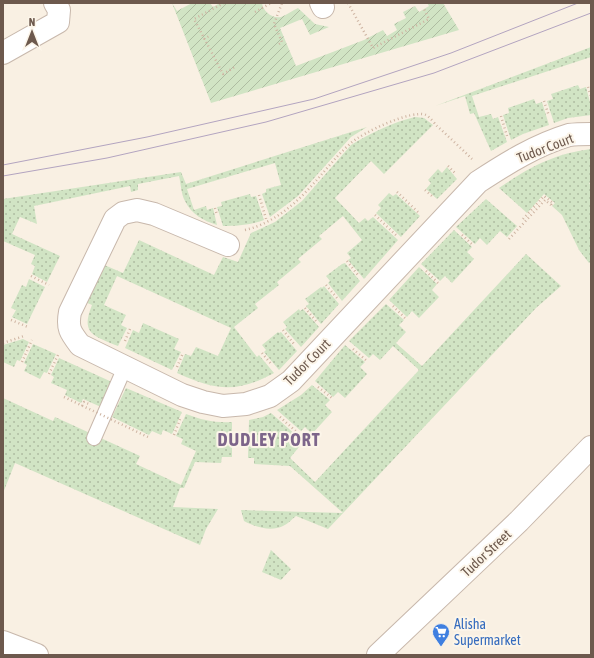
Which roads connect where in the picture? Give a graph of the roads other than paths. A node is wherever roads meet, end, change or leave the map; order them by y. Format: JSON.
{"nodes":[{"id":1,"x":55,"y":3,"type":"edge"},
{"id":2,"x":3,"y":53,"type":"edge"},
{"id":3,"x":591,"y":134,"type":"edge"},
{"id":4,"x":233,"y":237,"type":"road end"},
{"id":5,"x":126,"y":367,"type":"junction"},
{"id":6,"x":94,"y":438,"type":"dead end"},
{"id":7,"x":591,"y":447,"type":"edge"},
{"id":8,"x":3,"y":642,"type":"edge"},
{"id":9,"x":37,"y":655,"type":"edge"},
{"id":10,"x":378,"y":655,"type":"edge"}],
"edges":[{"from":1,"to":2,"type":"street"},
{"from":3,"to":5,"type":"street","name":"Tudor Court"},
{"from":4,"to":5,"type":"street","name":"Tudor Court"},
{"from":5,"to":6,"type":"lane"},
{"from":7,"to":10,"type":"street","name":"Tudor Street"},
{"from":8,"to":9,"type":"street"}]}
